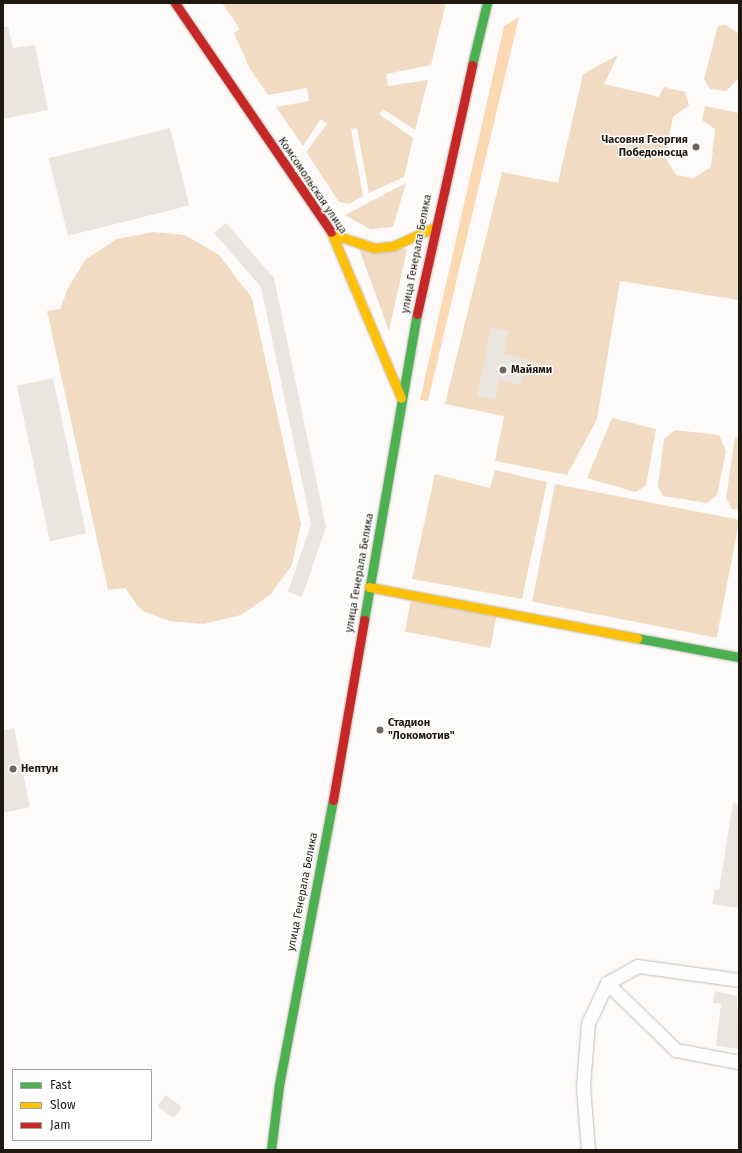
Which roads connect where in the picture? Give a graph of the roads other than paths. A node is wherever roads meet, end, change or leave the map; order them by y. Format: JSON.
{"nodes":[{"id":1,"x":175,"y":3,"type":"edge"},
{"id":2,"x":487,"y":3,"type":"edge"},
{"id":3,"x":435,"y":227,"type":"junction"},
{"id":4,"x":332,"y":234,"type":"junction"},
{"id":5,"x":401,"y":398,"type":"junction"},
{"id":6,"x":369,"y":587,"type":"junction"},
{"id":7,"x":739,"y":658,"type":"edge"},
{"id":8,"x":739,"y":980,"type":"edge"},
{"id":9,"x":606,"y":983,"type":"junction"},
{"id":10,"x":739,"y":1062,"type":"edge"},
{"id":11,"x":271,"y":1150,"type":"edge"},
{"id":12,"x":588,"y":1150,"type":"edge"}],
"edges":[{"from":1,"to":4,"type":"main road","name":"Комсомольская улица"},
{"from":2,"to":3,"type":"main road","name":"улица Генерала Белика"},
{"from":3,"to":4,"type":"main road"},
{"from":3,"to":5,"type":"main road","name":"улица Генерала Белика"},
{"from":4,"to":5,"type":"main road","name":"Комсомольская улица"},
{"from":5,"to":6,"type":"main road","name":"улица Генерала Белика"},
{"from":6,"to":7,"type":"main road"},
{"from":6,"to":11,"type":"main road","name":"улица Генерала Белика"},
{"from":8,"to":9,"type":"street"},
{"from":9,"to":10,"type":"street"},
{"from":9,"to":12,"type":"street"}]}
